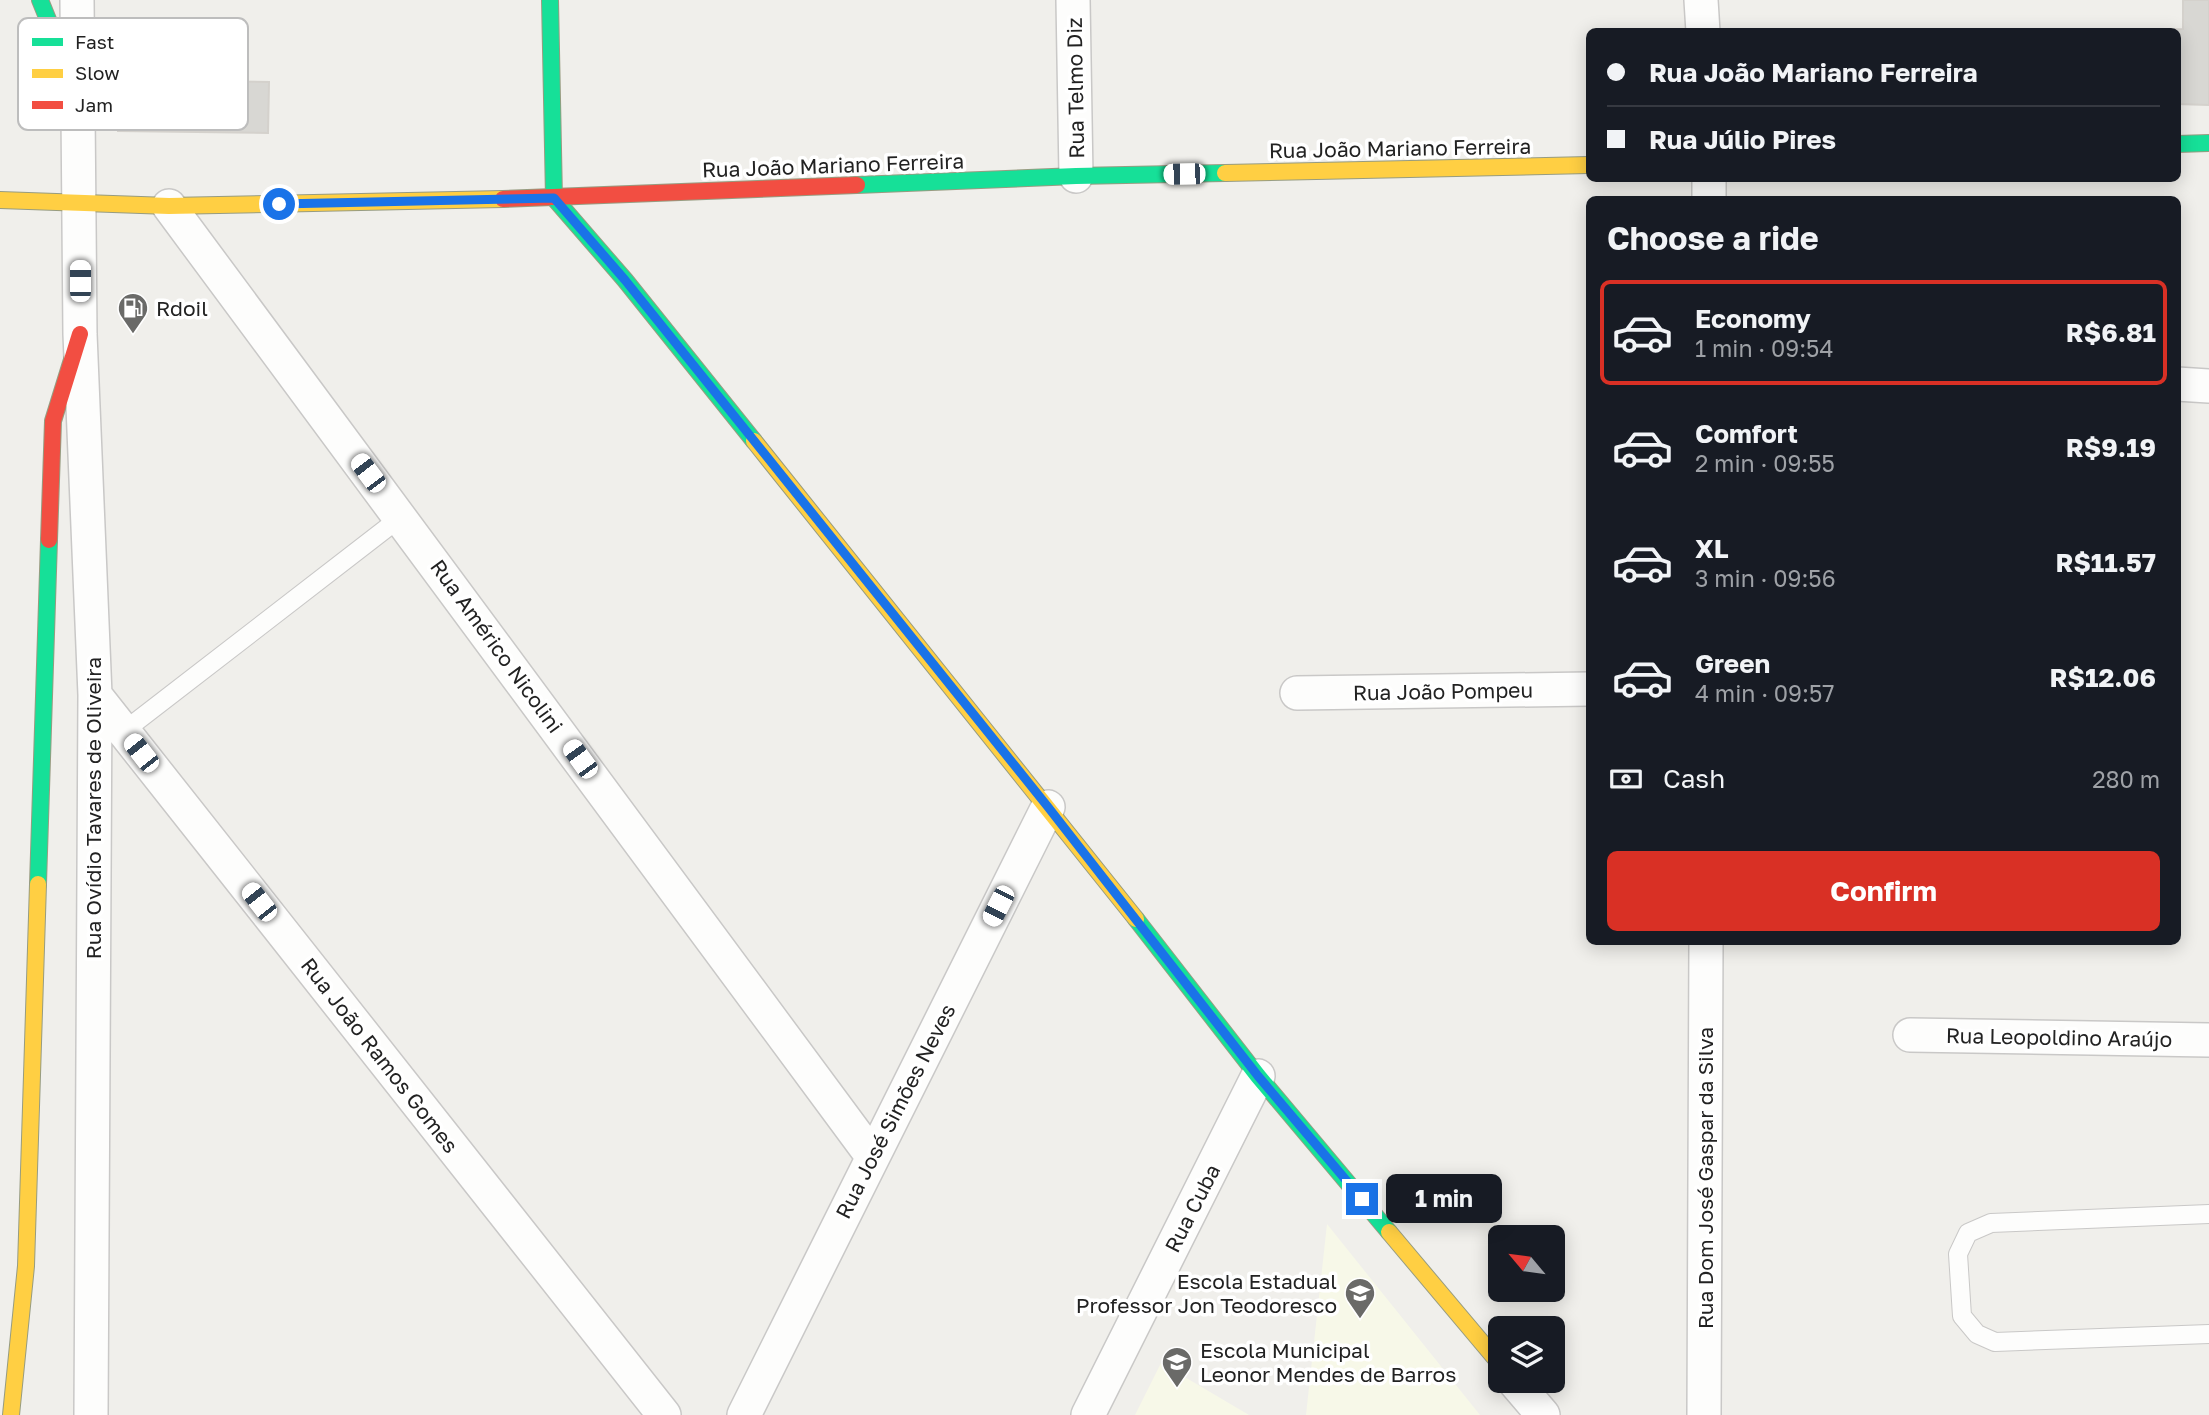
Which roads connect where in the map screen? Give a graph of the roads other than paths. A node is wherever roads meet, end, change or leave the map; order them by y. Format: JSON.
{"nodes":[{"id":1,"x":40,"y":0,"type":"edge"},
{"id":2,"x":77,"y":0,"type":"edge"},
{"id":3,"x":550,"y":0,"type":"edge"},
{"id":4,"x":1073,"y":0,"type":"edge"},
{"id":5,"x":1701,"y":0,"type":"edge"},
{"id":6,"x":47,"y":18,"type":"edge"},
{"id":7,"x":77,"y":18,"type":"edge"},
{"id":8,"x":1703,"y":28,"type":"edge"},
{"id":9,"x":77,"y":130,"type":"edge"},
{"id":10,"x":2209,"y":143,"type":"edge"},
{"id":11,"x":2181,"y":144,"type":"edge"},
{"id":12,"x":1586,"y":165,"type":"edge"},
{"id":13,"x":1076,"y":176,"type":"junction"},
{"id":14,"x":554,"y":198,"type":"junction"},
{"id":15,"x":0,"y":201,"type":"edge"},
{"id":16,"x":79,"y":202,"type":"junction"},
{"id":17,"x":169,"y":206,"type":"junction"},
{"id":18,"x":80,"y":334,"type":"junction"},
{"id":19,"x":2181,"y":384,"type":"edge"},
{"id":20,"x":2209,"y":386,"type":"edge"},
{"id":21,"x":401,"y":517,"type":"junction"},
{"id":22,"x":1586,"y":689,"type":"edge"},
{"id":23,"x":1297,"y":693,"type":"dead end"},
{"id":24,"x":95,"y":695,"type":"junction"},
{"id":25,"x":124,"y":731,"type":"junction"},
{"id":26,"x":1048,"y":807,"type":"junction"},
{"id":27,"x":1706,"y":945,"type":"edge"},
{"id":28,"x":1910,"y":1035,"type":"dead end"},
{"id":29,"x":2209,"y":1040,"type":"edge"},
{"id":30,"x":1258,"y":1076,"type":"junction"},
{"id":31,"x":872,"y":1156,"type":"junction"},
{"id":32,"x":2209,"y":1214,"type":"edge"},
{"id":33,"x":2209,"y":1335,"type":"edge"},
{"id":34,"x":1488,"y":1350,"type":"edge"},
{"id":35,"x":1524,"y":1393,"type":"edge"},
{"id":36,"x":95,"y":1411,"type":"edge"},
{"id":37,"x":10,"y":1415,"type":"edge"},
{"id":38,"x":664,"y":1415,"type":"edge"},
{"id":39,"x":744,"y":1415,"type":"edge"},
{"id":40,"x":1088,"y":1415,"type":"edge"},
{"id":41,"x":1543,"y":1415,"type":"edge"},
{"id":42,"x":1704,"y":1415,"type":"edge"}],
"edges":[{"from":1,"to":6,"type":"main road"},
{"from":2,"to":7,"type":"street","name":"Rua Ovídio Tavares de Oliveira"},
{"from":3,"to":14,"type":"main road"},
{"from":4,"to":13,"type":"street","name":"Rua Telmo Diz"},
{"from":5,"to":8,"type":"street"},
{"from":9,"to":16,"type":"street","name":"Rua Ovídio Tavares de Oliveira"},
{"from":10,"to":11,"type":"main road"},
{"from":12,"to":13,"type":"main road","name":"Rua João Mariano Ferreira"},
{"from":13,"to":14,"type":"main road","name":"Rua João Mariano Ferreira"},
{"from":14,"to":17,"type":"main road","name":"Rua João Mariano Ferreira"},
{"from":14,"to":26,"type":"main road"},
{"from":15,"to":16,"type":"main road","name":"Rua João Mariano Ferreira"},
{"from":16,"to":17,"type":"main road","name":"Rua João Mariano Ferreira"},
{"from":16,"to":18,"type":"street","name":"Rua Ovídio Tavares de Oliveira"},
{"from":17,"to":21,"type":"street","name":"Rua Américo Nicolini"},
{"from":18,"to":24,"type":"street","name":"Rua Ovídio Tavares de Oliveira"},
{"from":18,"to":37,"type":"main road"},
{"from":19,"to":20,"type":"street"},
{"from":21,"to":25,"type":"lane"},
{"from":21,"to":31,"type":"street","name":"Rua Américo Nicolini"},
{"from":22,"to":23,"type":"street","name":"Rua João Pompeu"},
{"from":24,"to":25,"type":"street","name":"Rua João Ramos Gomes"},
{"from":24,"to":36,"type":"street","name":"Rua Ovídio Tavares de Oliveira"},
{"from":25,"to":38,"type":"street","name":"Rua João Ramos Gomes"},
{"from":26,"to":30,"type":"main road"},
{"from":26,"to":31,"type":"street","name":"Rua José Simões Neves"},
{"from":27,"to":42,"type":"street","name":"Rua Dom José Gaspar da Silva"},
{"from":28,"to":29,"type":"street","name":"Rua Leopoldino Araújo"},
{"from":30,"to":34,"type":"main road"},
{"from":30,"to":40,"type":"street","name":"Rua Cuba"},
{"from":31,"to":39,"type":"street","name":"Rua José Simões Neves"},
{"from":32,"to":33,"type":"lane"},
{"from":35,"to":41,"type":"street"}]}
